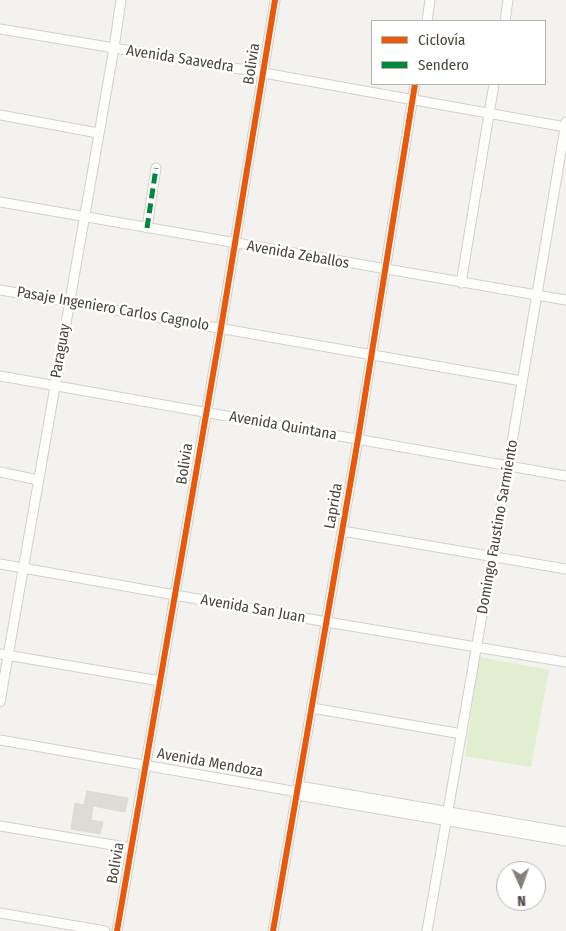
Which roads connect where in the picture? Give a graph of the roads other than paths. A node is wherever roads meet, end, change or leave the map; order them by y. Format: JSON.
{"nodes":[{"id":1,"x":121,"y":0,"type":"edge"},
{"id":2,"x":275,"y":0,"type":"edge"},
{"id":3,"x":430,"y":0,"type":"edge"},
{"id":4,"x":508,"y":0,"type":"edge"},
{"id":5,"x":426,"y":20,"type":"edge"},
{"id":6,"x":504,"y":20,"type":"edge"},
{"id":7,"x":0,"y":28,"type":"edge"},
{"id":8,"x":114,"y":48,"type":"junction"},
{"id":9,"x":264,"y":73,"type":"junction"},
{"id":10,"x":415,"y":85,"type":"edge"},
{"id":11,"x":494,"y":85,"type":"edge"},
{"id":12,"x":412,"y":99,"type":"junction"},
{"id":13,"x":490,"y":114,"type":"junction"},
{"id":14,"x":0,"y":115,"type":"edge"},
{"id":15,"x":566,"y":125,"type":"edge"},
{"id":16,"x":98,"y":133,"type":"junction"},
{"id":17,"x":156,"y":168,"type":"dead end"},
{"id":18,"x":0,"y":202,"type":"edge"},
{"id":19,"x":84,"y":217,"type":"junction"},
{"id":20,"x":146,"y":228,"type":"junction"},
{"id":21,"x":235,"y":244,"type":"junction"},
{"id":22,"x":385,"y":270,"type":"junction"},
{"id":23,"x":461,"y":283,"type":"junction"},
{"id":24,"x":0,"y":290,"type":"edge"},
{"id":25,"x":537,"y":296,"type":"junction"},
{"id":26,"x":566,"y":300,"type":"edge"},
{"id":27,"x":70,"y":302,"type":"junction"},
{"id":28,"x":222,"y":328,"type":"junction"},
{"id":29,"x":372,"y":355,"type":"junction"},
{"id":30,"x":0,"y":376,"type":"edge"},
{"id":31,"x":522,"y":380,"type":"junction"},
{"id":32,"x":55,"y":386,"type":"junction"},
{"id":33,"x":206,"y":412,"type":"junction"},
{"id":34,"x":358,"y":439,"type":"junction"},
{"id":35,"x":508,"y":466,"type":"junction"},
{"id":36,"x":0,"y":472,"type":"edge"},
{"id":37,"x":566,"y":476,"type":"edge"},
{"id":38,"x":38,"y":480,"type":"junction"},
{"id":39,"x":342,"y":531,"type":"junction"},
{"id":40,"x":492,"y":556,"type":"junction"},
{"id":41,"x":0,"y":564,"type":"edge"},
{"id":42,"x":24,"y":568,"type":"junction"},
{"id":43,"x":566,"y":569,"type":"edge"},
{"id":44,"x":176,"y":595,"type":"junction"},
{"id":45,"x":327,"y":622,"type":"junction"},
{"id":46,"x":477,"y":647,"type":"junction"},
{"id":47,"x":4,"y":655,"type":"edge"},
{"id":48,"x":566,"y":662,"type":"edge"},
{"id":49,"x":160,"y":681,"type":"junction"},
{"id":50,"x":0,"y":702,"type":"edge"},
{"id":51,"x":312,"y":708,"type":"junction"},
{"id":52,"x":462,"y":734,"type":"junction"},
{"id":53,"x":0,"y":740,"type":"edge"},
{"id":54,"x":146,"y":765,"type":"junction"},
{"id":55,"x":298,"y":791,"type":"junction"},
{"id":56,"x":448,"y":816,"type":"junction"},
{"id":57,"x":0,"y":826,"type":"edge"},
{"id":58,"x":566,"y":832,"type":"edge"},
{"id":59,"x":566,"y":841,"type":"edge"},
{"id":60,"x":131,"y":848,"type":"junction"},
{"id":61,"x":0,"y":914,"type":"edge"},
{"id":62,"x":105,"y":931,"type":"edge"},
{"id":63,"x":117,"y":931,"type":"edge"},
{"id":64,"x":273,"y":931,"type":"edge"},
{"id":65,"x":427,"y":931,"type":"edge"}],
"edges":[{"from":1,"to":8,"type":"street","name":"Paraguay"},
{"from":2,"to":9,"type":"street","name":"Bolivia"},
{"from":3,"to":5,"type":"street"},
{"from":4,"to":6,"type":"street"},
{"from":7,"to":8,"type":"street","name":"Avenida Saavedra"},
{"from":8,"to":9,"type":"street","name":"Avenida Saavedra"},
{"from":8,"to":16,"type":"street","name":"Paraguay"},
{"from":9,"to":12,"type":"street","name":"Avenida Saavedra"},
{"from":9,"to":21,"type":"street","name":"Bolivia"},
{"from":10,"to":12,"type":"street","name":"Laprida"},
{"from":11,"to":13,"type":"street"},
{"from":12,"to":13,"type":"street","name":"Avenida Saavedra"},
{"from":12,"to":22,"type":"street","name":"Laprida"},
{"from":13,"to":15,"type":"street","name":"Avenida Saavedra"},
{"from":13,"to":23,"type":"street"},
{"from":14,"to":16,"type":"street"},
{"from":15,"to":25,"type":"street","name":"Domingo Faustino Sarmiento"},
{"from":16,"to":19,"type":"street","name":"Paraguay"},
{"from":17,"to":20,"type":"street"},
{"from":18,"to":19,"type":"street","name":"Avenida Zeballos"},
{"from":19,"to":20,"type":"street","name":"Avenida Zeballos"},
{"from":19,"to":27,"type":"street","name":"Paraguay"},
{"from":20,"to":21,"type":"street","name":"Avenida Zeballos"},
{"from":21,"to":22,"type":"street","name":"Avenida Zeballos"},
{"from":21,"to":28,"type":"street","name":"Bolivia"},
{"from":22,"to":23,"type":"street","name":"Avenida Zeballos"},
{"from":22,"to":29,"type":"street","name":"Laprida"},
{"from":23,"to":25,"type":"street","name":"Avenida Zeballos"},
{"from":24,"to":27,"type":"street","name":"Pasaje Ingeniero Carlos Cagnolo"},
{"from":25,"to":26,"type":"street","name":"Avenida Zeballos"},
{"from":25,"to":31,"type":"street","name":"Domingo Faustino Sarmiento"},
{"from":27,"to":28,"type":"street","name":"Pasaje Ingeniero Carlos Cagnolo"},
{"from":27,"to":32,"type":"street","name":"Paraguay"},
{"from":28,"to":29,"type":"street","name":"Pasaje Ingeniero Carlos Cagnolo"},
{"from":28,"to":33,"type":"street","name":"Bolivia"},
{"from":29,"to":31,"type":"street","name":"Pasaje Ingeniero Carlos Cagnolo"},
{"from":29,"to":34,"type":"street","name":"Laprida"},
{"from":30,"to":32,"type":"street","name":"Avenida Quintana"},
{"from":31,"to":35,"type":"street","name":"Domingo Faustino Sarmiento"},
{"from":32,"to":33,"type":"street","name":"Avenida Quintana"},
{"from":32,"to":38,"type":"street","name":"Paraguay"},
{"from":33,"to":34,"type":"street","name":"Avenida Quintana"},
{"from":33,"to":44,"type":"street","name":"Bolivia"},
{"from":34,"to":35,"type":"street","name":"Avenida Quintana"},
{"from":34,"to":39,"type":"street","name":"Laprida"},
{"from":35,"to":37,"type":"street","name":"Avenida Quintana"},
{"from":35,"to":40,"type":"street","name":"Domingo Faustino Sarmiento"},
{"from":36,"to":38,"type":"street"},
{"from":38,"to":42,"type":"street","name":"Paraguay"},
{"from":39,"to":40,"type":"street"},
{"from":39,"to":45,"type":"street","name":"Laprida"},
{"from":40,"to":43,"type":"street"},
{"from":40,"to":46,"type":"street","name":"Domingo Faustino Sarmiento"},
{"from":41,"to":42,"type":"street","name":"Avenida San Juan"},
{"from":42,"to":44,"type":"street","name":"Avenida San Juan"},
{"from":42,"to":47,"type":"street","name":"Paraguay"},
{"from":44,"to":45,"type":"street","name":"Avenida San Juan"},
{"from":44,"to":49,"type":"street","name":"Bolivia"},
{"from":45,"to":46,"type":"street","name":"Avenida San Juan"},
{"from":45,"to":51,"type":"street","name":"Laprida"},
{"from":46,"to":48,"type":"street","name":"Avenida San Juan"},
{"from":46,"to":52,"type":"street","name":"Domingo Faustino Sarmiento"},
{"from":47,"to":49,"type":"street"},
{"from":47,"to":50,"type":"street","name":"Paraguay"},
{"from":49,"to":54,"type":"street","name":"Bolivia"},
{"from":51,"to":52,"type":"street"},
{"from":51,"to":55,"type":"street","name":"Laprida"},
{"from":52,"to":56,"type":"street","name":"Domingo Faustino Sarmiento"},
{"from":53,"to":54,"type":"street","name":"Avenida Mendoza"},
{"from":54,"to":55,"type":"street","name":"Avenida Mendoza"},
{"from":54,"to":60,"type":"street","name":"Bolivia"},
{"from":55,"to":56,"type":"street","name":"Avenida Mendoza"},
{"from":55,"to":64,"type":"street","name":"Laprida"},
{"from":56,"to":58,"type":"street","name":"Avenida Mendoza"},
{"from":56,"to":59,"type":"street","name":"Avenida Mendoza"},
{"from":56,"to":65,"type":"street","name":"Domingo Faustino Sarmiento"},
{"from":57,"to":60,"type":"street"},
{"from":60,"to":63,"type":"street","name":"Bolivia"},
{"from":61,"to":62,"type":"street"}]}
